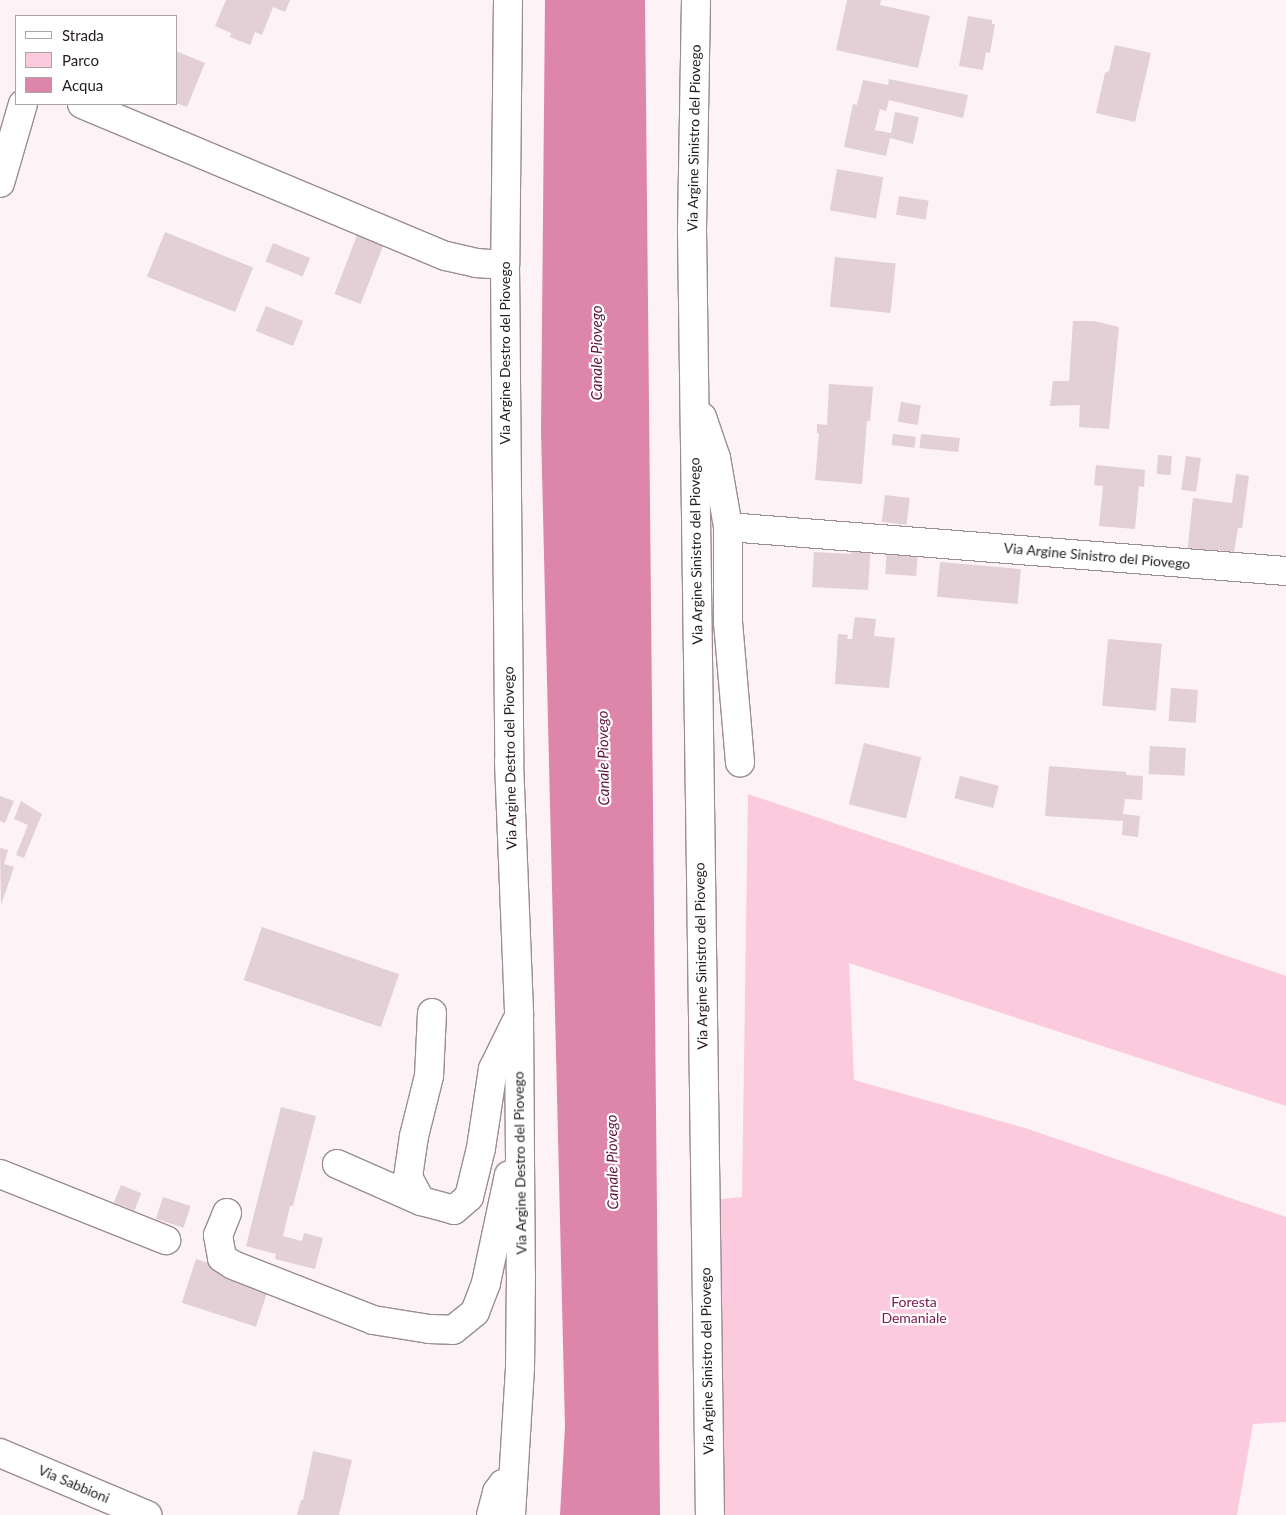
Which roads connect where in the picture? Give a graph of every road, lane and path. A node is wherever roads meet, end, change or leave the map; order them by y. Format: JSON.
{"nodes":[{"id":1,"x":508,"y":0,"type":"edge"},
{"id":2,"x":696,"y":0,"type":"edge"},
{"id":3,"x":22,"y":105,"type":"edge"},
{"id":4,"x":84,"y":105,"type":"edge"},
{"id":5,"x":0,"y":183,"type":"edge"},
{"id":6,"x":505,"y":265,"type":"junction"},
{"id":7,"x":694,"y":397,"type":"junction"},
{"id":8,"x":728,"y":527,"type":"junction"},
{"id":9,"x":1286,"y":571,"type":"edge"},
{"id":10,"x":740,"y":762,"type":"dead end"},
{"id":11,"x":432,"y":1013,"type":"dead end"},
{"id":12,"x":518,"y":1016,"type":"junction"},
{"id":13,"x":518,"y":1112,"type":"junction"},
{"id":14,"x":337,"y":1164,"type":"dead end"},
{"id":15,"x":0,"y":1174,"type":"edge"},
{"id":16,"x":421,"y":1201,"type":"junction"},
{"id":17,"x":227,"y":1213,"type":"dead end"},
{"id":18,"x":166,"y":1240,"type":"dead end"},
{"id":19,"x":0,"y":1453,"type":"edge"},
{"id":20,"x":513,"y":1482,"type":"junction"},
{"id":21,"x":147,"y":1515,"type":"edge"},
{"id":22,"x":491,"y":1515,"type":"edge"},
{"id":23,"x":511,"y":1515,"type":"edge"},
{"id":24,"x":710,"y":1515,"type":"edge"}],
"edges":[{"from":1,"to":6,"type":"street","name":"Via Argine Destro del Piovego"},
{"from":2,"to":7,"type":"street","name":"Via Argine Sinistro del Piovego"},
{"from":3,"to":5,"type":"street"},
{"from":4,"to":6,"type":"street"},
{"from":6,"to":12,"type":"street","name":"Via Argine Destro del Piovego"},
{"from":7,"to":8,"type":"street","name":"Via Argine Sinistro del Piovego"},
{"from":7,"to":24,"type":"street","name":"Via Argine Sinistro del Piovego"},
{"from":8,"to":9,"type":"street","name":"Via Argine Sinistro del Piovego"},
{"from":8,"to":10,"type":"street","name":"Via Argine Sinistro del Piovego"},
{"from":11,"to":16,"type":"street"},
{"from":12,"to":13,"type":"street","name":"Via Argine Destro del Piovego"},
{"from":12,"to":16,"type":"street"},
{"from":13,"to":17,"type":"street"},
{"from":13,"to":20,"type":"street","name":"Via Argine Destro del Piovego"},
{"from":14,"to":16,"type":"street"},
{"from":15,"to":18,"type":"street"},
{"from":19,"to":21,"type":"street","name":"Via Sabbioni"},
{"from":20,"to":22,"type":"street"},
{"from":20,"to":23,"type":"street","name":"Via Argine Destro del Piovego"}]}
